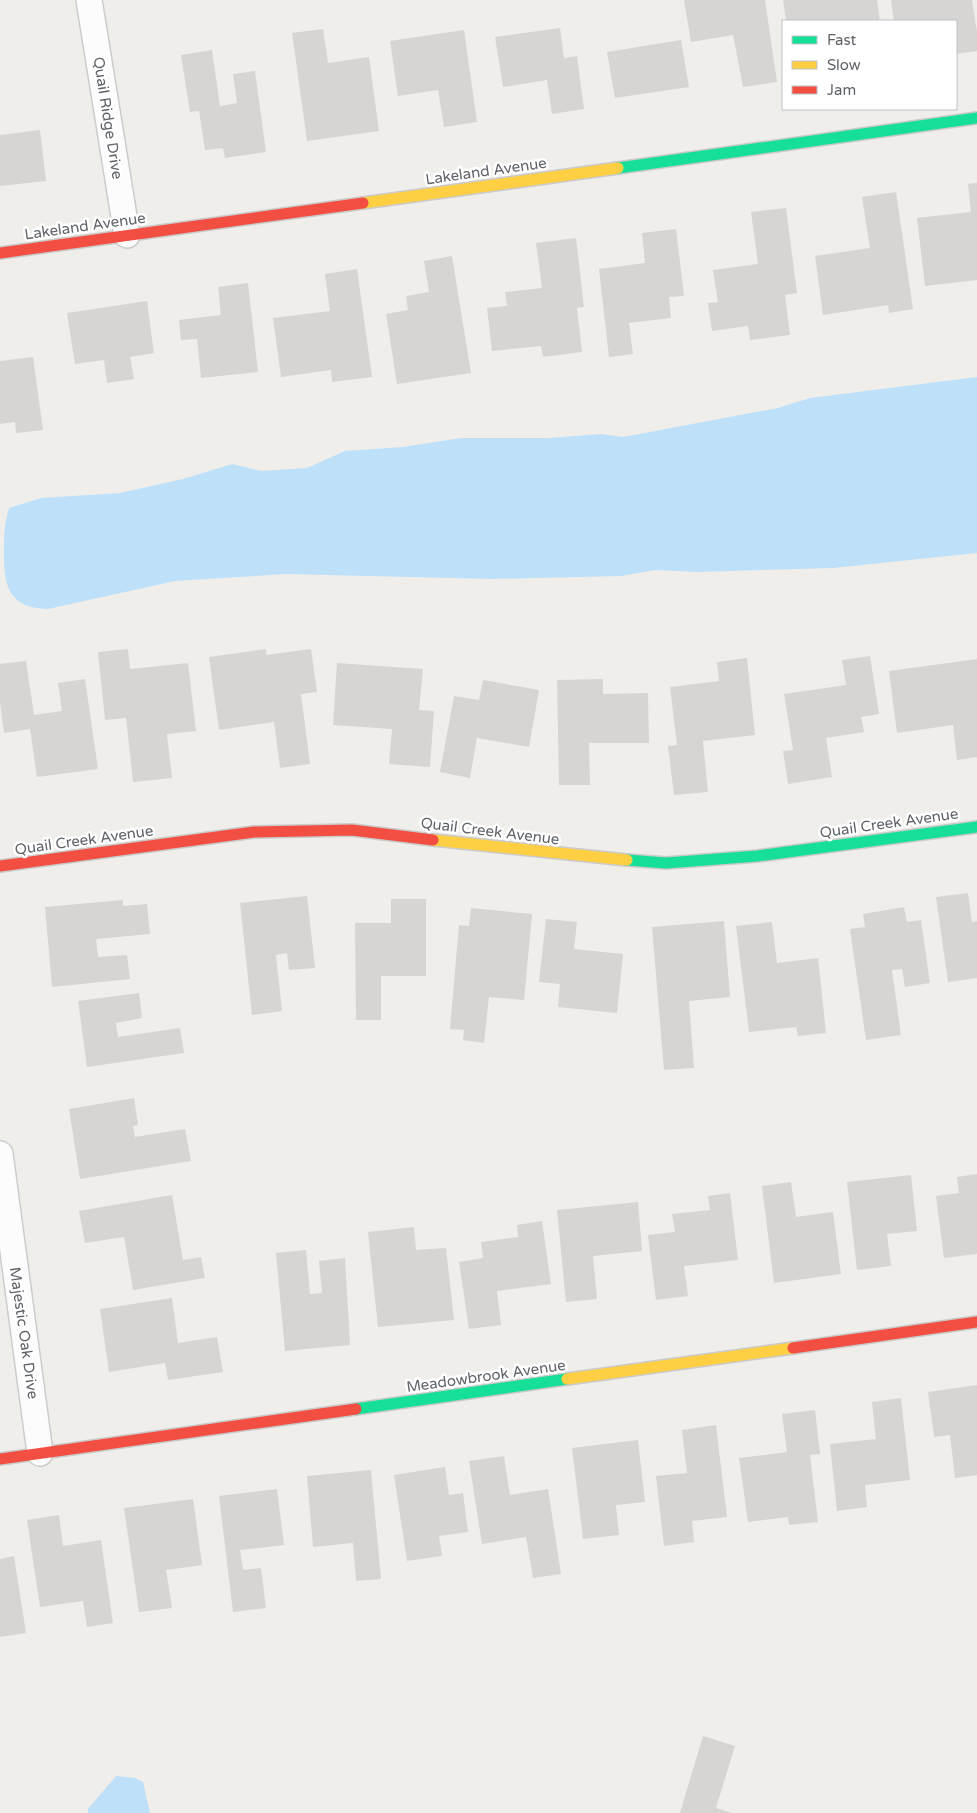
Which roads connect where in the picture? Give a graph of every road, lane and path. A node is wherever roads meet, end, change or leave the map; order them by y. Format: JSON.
{"nodes":[{"id":1,"x":90,"y":0,"type":"edge"},
{"id":2,"x":977,"y":118,"type":"edge"},
{"id":3,"x":127,"y":235,"type":"junction"},
{"id":4,"x":0,"y":253,"type":"edge"},
{"id":5,"x":977,"y":827,"type":"edge"},
{"id":6,"x":0,"y":866,"type":"edge"},
{"id":7,"x":0,"y":1154,"type":"edge"},
{"id":8,"x":977,"y":1322,"type":"edge"},
{"id":9,"x":40,"y":1453,"type":"junction"},
{"id":10,"x":0,"y":1459,"type":"edge"}],
"edges":[{"from":1,"to":3,"type":"street","name":"Quail Ridge Drive"},
{"from":2,"to":3,"type":"street","name":"Lakeland Avenue"},
{"from":3,"to":4,"type":"street","name":"Lakeland Avenue"},
{"from":5,"to":6,"type":"street","name":"Quail Creek Avenue"},
{"from":7,"to":9,"type":"street","name":"Majestic Oak Drive"},
{"from":8,"to":9,"type":"street","name":"Meadowbrook Avenue"},
{"from":9,"to":10,"type":"street","name":"Meadowbrook Avenue"}]}
